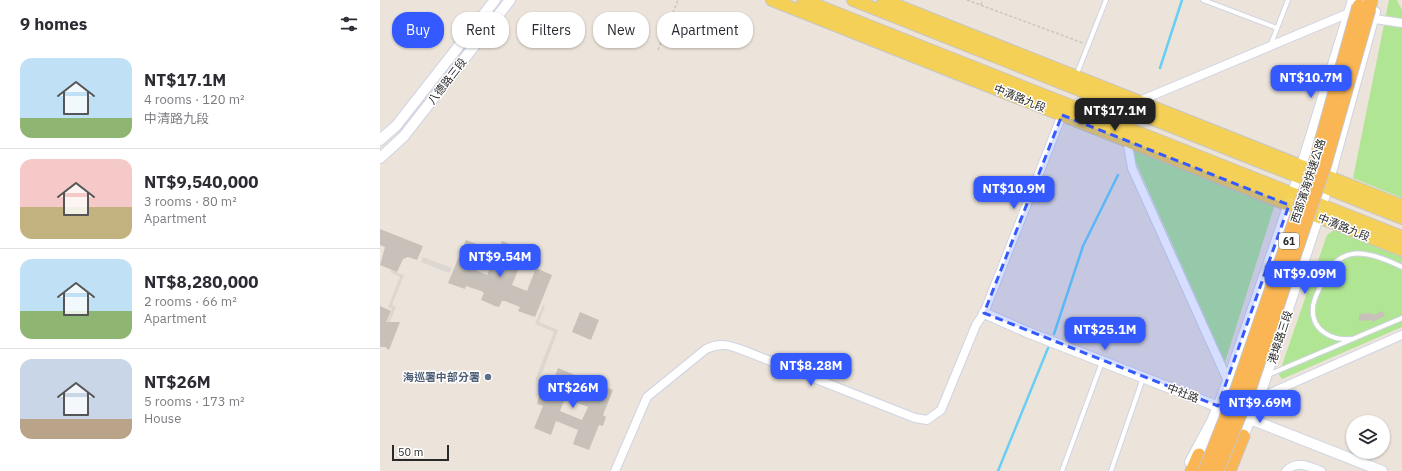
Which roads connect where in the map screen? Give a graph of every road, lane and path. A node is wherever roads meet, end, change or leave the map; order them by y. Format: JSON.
{"nodes":[{"id":1,"x":495,"y":0,"type":"edge"},
{"id":2,"x":510,"y":0,"type":"edge"},
{"id":3,"x":678,"y":0,"type":"edge"},
{"id":4,"x":772,"y":0,"type":"edge"},
{"id":5,"x":803,"y":0,"type":"edge"},
{"id":6,"x":853,"y":0,"type":"edge"},
{"id":7,"x":883,"y":0,"type":"edge"},
{"id":8,"x":967,"y":0,"type":"edge"},
{"id":9,"x":982,"y":0,"type":"edge"},
{"id":10,"x":1106,"y":0,"type":"edge"},
{"id":11,"x":1203,"y":0,"type":"edge"},
{"id":12,"x":1288,"y":0,"type":"edge"},
{"id":13,"x":1353,"y":0,"type":"edge"},
{"id":14,"x":1360,"y":0,"type":"edge"},
{"id":15,"x":1371,"y":0,"type":"edge"},
{"id":16,"x":1377,"y":0,"type":"edge"},
{"id":17,"x":981,"y":5,"type":"junction"},
{"id":18,"x":1349,"y":13,"type":"junction"},
{"id":19,"x":1373,"y":19,"type":"junction"},
{"id":20,"x":1402,"y":23,"type":"edge"},
{"id":21,"x":1277,"y":28,"type":"junction"},
{"id":22,"x":1089,"y":45,"type":"junction"},
{"id":23,"x":1270,"y":47,"type":"junction"},
{"id":24,"x":658,"y":50,"type":"dead end"},
{"id":25,"x":1076,"y":76,"type":"junction"},
{"id":26,"x":1134,"y":107,"type":"junction"},
{"id":27,"x":1062,"y":115,"type":"junction"},
{"id":28,"x":396,"y":126,"type":"junction"},
{"id":29,"x":1125,"y":128,"type":"junction"},
{"id":30,"x":404,"y":136,"type":"junction"},
{"id":31,"x":380,"y":140,"type":"edge"},
{"id":32,"x":1127,"y":142,"type":"junction"},
{"id":33,"x":380,"y":158,"type":"edge"},
{"id":34,"x":1300,"y":173,"type":"junction"},
{"id":35,"x":1328,"y":184,"type":"junction"},
{"id":36,"x":1291,"y":200,"type":"junction"},
{"id":37,"x":1402,"y":206,"type":"edge"},
{"id":38,"x":1321,"y":211,"type":"junction"},
{"id":39,"x":1402,"y":218,"type":"edge"},
{"id":40,"x":1402,"y":237,"type":"edge"},
{"id":41,"x":1402,"y":250,"type":"edge"},
{"id":42,"x":1402,"y":267,"type":"edge"},
{"id":43,"x":984,"y":313,"type":"junction"},
{"id":44,"x":1402,"y":318,"type":"edge"},
{"id":45,"x":1402,"y":335,"type":"edge"},
{"id":46,"x":1352,"y":339,"type":"junction"},
{"id":47,"x":1102,"y":361,"type":"junction"},
{"id":48,"x":1267,"y":375,"type":"junction"},
{"id":49,"x":1143,"y":377,"type":"junction"},
{"id":50,"x":1228,"y":381,"type":"junction"},
{"id":51,"x":1258,"y":400,"type":"junction"},
{"id":52,"x":1218,"y":406,"type":"junction"},
{"id":53,"x":1213,"y":419,"type":"junction"},
{"id":54,"x":1250,"y":419,"type":"junction"},
{"id":55,"x":1243,"y":436,"type":"joint"},
{"id":56,"x":1198,"y":456,"type":"joint"},
{"id":57,"x":615,"y":471,"type":"edge"},
{"id":58,"x":1062,"y":471,"type":"edge"},
{"id":59,"x":1111,"y":471,"type":"edge"},
{"id":60,"x":1186,"y":471,"type":"edge"},
{"id":61,"x":1192,"y":471,"type":"edge"},
{"id":62,"x":1199,"y":471,"type":"edge"},
{"id":63,"x":1205,"y":471,"type":"edge"},
{"id":64,"x":1217,"y":471,"type":"edge"},
{"id":65,"x":1224,"y":471,"type":"edge"},
{"id":66,"x":1229,"y":471,"type":"edge"},
{"id":67,"x":1236,"y":471,"type":"edge"},
{"id":68,"x":1286,"y":471,"type":"edge"},
{"id":69,"x":1321,"y":471,"type":"edge"},
{"id":70,"x":1382,"y":471,"type":"edge"}],
"edges":[{"from":1,"to":28,"type":"street","name":"八德路三段"},
{"from":2,"to":30,"type":"street","name":"八德路三段"},
{"from":3,"to":24,"type":"path"},
{"from":4,"to":27,"type":"main road","name":"中清路九段"},
{"from":5,"to":29,"type":"main road","name":"中清路九段"},
{"from":6,"to":26,"type":"main road"},
{"from":7,"to":25,"type":"main road"},
{"from":8,"to":17,"type":"path"},
{"from":9,"to":17,"type":"path"},
{"from":10,"to":22,"type":"lane"},
{"from":11,"to":21,"type":"lane"},
{"from":12,"to":21,"type":"lane"},
{"from":13,"to":18,"type":"street"},
{"from":14,"to":63,"type":"highway","name":"西部濱海快速公路","number":"61","bridge":true},
{"from":15,"to":64,"type":"highway","name":"西部濱海快速公路","number":"61","bridge":true},
{"from":16,"to":19,"type":"street","name":"港埠路三段"},
{"from":17,"to":22,"type":"path"},
{"from":18,"to":19,"type":"street"},
{"from":18,"to":23,"type":"street"},
{"from":18,"to":34,"type":"street"},
{"from":19,"to":20,"type":"street"},
{"from":19,"to":35,"type":"street","name":"港埠路三段"},
{"from":21,"to":23,"type":"lane"},
{"from":22,"to":25,"type":"lane"},
{"from":23,"to":26,"type":"street"},
{"from":25,"to":26,"type":"main road"},
{"from":26,"to":29,"type":"street"},
{"from":26,"to":34,"type":"main road"},
{"from":27,"to":32,"type":"main road","name":"中清路九段"},
{"from":27,"to":43,"type":"street"},
{"from":28,"to":30,"type":"street"},
{"from":28,"to":31,"type":"street","name":"八德路三段"},
{"from":29,"to":32,"type":"street"},
{"from":29,"to":36,"type":"main road","name":"中清路九段"},
{"from":30,"to":33,"type":"street","name":"八德路三段"},
{"from":32,"to":36,"type":"main road","name":"中清路九段"},
{"from":32,"to":50,"type":"street"},
{"from":34,"to":35,"type":"main road"},
{"from":34,"to":36,"type":"street"},
{"from":35,"to":37,"type":"main road"},
{"from":35,"to":38,"type":"street","name":"港埠路三段"},
{"from":35,"to":39,"type":"main road"},
{"from":36,"to":38,"type":"main road","name":"中清路九段"},
{"from":36,"to":50,"type":"street"},
{"from":38,"to":40,"type":"main road","name":"中清路九段"},
{"from":38,"to":41,"type":"main road","name":"中清路九段"},
{"from":38,"to":48,"type":"street","name":"港埠路三段"},
{"from":42,"to":46,"type":"lane"},
{"from":43,"to":47,"type":"street","name":"中社路"},
{"from":43,"to":57,"type":"street"},
{"from":44,"to":46,"type":"lane"},
{"from":45,"to":51,"type":"street"},
{"from":46,"to":48,"type":"lane"},
{"from":47,"to":49,"type":"street","name":"中社路"},
{"from":47,"to":58,"type":"lane"},
{"from":48,"to":51,"type":"street","name":"港埠路三段"},
{"from":49,"to":52,"type":"street","name":"中社路"},
{"from":49,"to":59,"type":"lane"},
{"from":50,"to":52,"type":"street"},
{"from":51,"to":54,"type":"street","name":"港埠路三段"},
{"from":52,"to":53,"type":"street"},
{"from":52,"to":54,"type":"street","name":"中社路"},
{"from":53,"to":56,"type":"street"},
{"from":53,"to":60,"type":"street"},
{"from":53,"to":62,"type":"street"},
{"from":54,"to":55,"type":"street","name":"港埠路三段"},
{"from":54,"to":65,"type":"street","name":"港埠路三段"},
{"from":54,"to":67,"type":"street","name":"港埠路三段"},
{"from":54,"to":70,"type":"street","name":"中社路"},
{"from":55,"to":66,"type":"highway"},
{"from":56,"to":61,"type":"highway"},
{"from":68,"to":69,"type":"street"}]}
